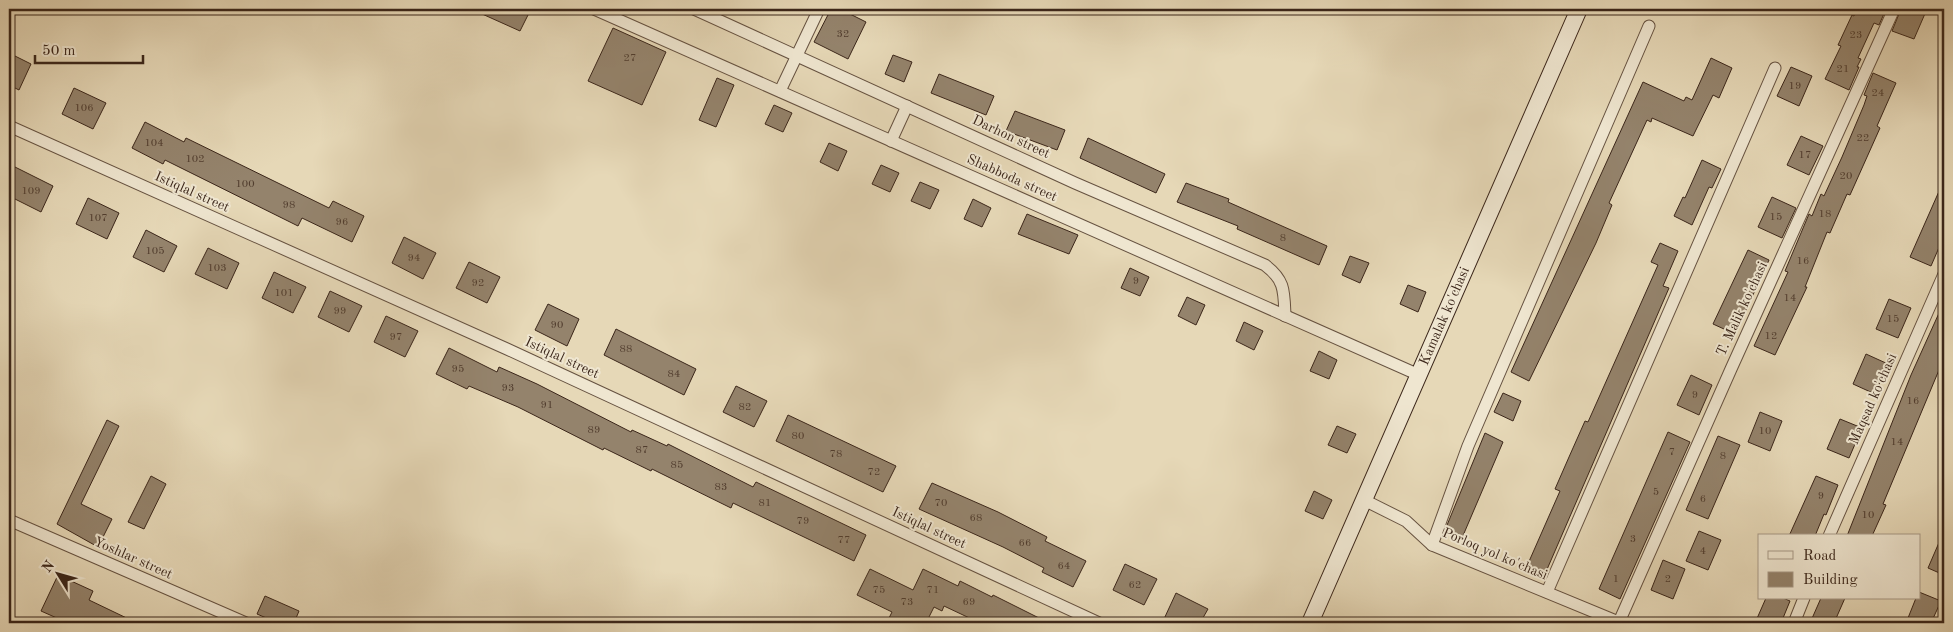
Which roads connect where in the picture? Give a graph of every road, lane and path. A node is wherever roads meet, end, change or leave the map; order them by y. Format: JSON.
{"nodes":[{"id":1,"x":594,"y":9,"type":"edge"},
{"id":2,"x":694,"y":9,"type":"edge"},
{"id":3,"x":819,"y":9,"type":"edge"},
{"id":4,"x":1579,"y":9,"type":"edge"},
{"id":5,"x":1894,"y":9,"type":"edge"},
{"id":6,"x":1649,"y":26,"type":"dead end"},
{"id":7,"x":796,"y":55,"type":"junction"},
{"id":8,"x":1775,"y":68,"type":"dead end"},
{"id":9,"x":780,"y":91,"type":"junction"},
{"id":10,"x":907,"y":106,"type":"junction"},
{"id":11,"x":9,"y":126,"type":"edge"},
{"id":12,"x":891,"y":141,"type":"junction"},
{"id":13,"x":1944,"y":274,"type":"edge"},
{"id":14,"x":1285,"y":316,"type":"junction"},
{"id":15,"x":1419,"y":375,"type":"junction"},
{"id":16,"x":1364,"y":500,"type":"junction"},
{"id":17,"x":9,"y":520,"type":"edge"},
{"id":18,"x":1830,"y":534,"type":"edge"},
{"id":19,"x":1432,"y":544,"type":"junction"},
{"id":20,"x":1547,"y":592,"type":"junction"},
{"id":21,"x":1803,"y":600,"type":"edge"},
{"id":22,"x":246,"y":623,"type":"edge"},
{"id":23,"x":1099,"y":623,"type":"edge"},
{"id":24,"x":1310,"y":623,"type":"edge"},
{"id":25,"x":1620,"y":623,"type":"edge"},
{"id":26,"x":1794,"y":623,"type":"edge"}],
"edges":[{"from":1,"to":9,"type":"street","name":"Shabboda street"},
{"from":2,"to":7,"type":"street","name":"Darhon street"},
{"from":3,"to":7,"type":"street"},
{"from":4,"to":15,"type":"main road","name":"Kamalak ko'chasi"},
{"from":5,"to":25,"type":"street","name":"T. Malik ko'chasi"},
{"from":6,"to":19,"type":"street"},
{"from":7,"to":9,"type":"street"},
{"from":7,"to":10,"type":"street","name":"Darhon street"},
{"from":8,"to":20,"type":"street"},
{"from":9,"to":12,"type":"street","name":"Shabboda street"},
{"from":10,"to":12,"type":"street"},
{"from":10,"to":14,"type":"street","name":"Darhon street"},
{"from":11,"to":23,"type":"street","name":"Istiqlal street"},
{"from":12,"to":14,"type":"street","name":"Shabboda street"},
{"from":13,"to":18,"type":"street","name":"Maqsad ko'chasi"},
{"from":14,"to":15,"type":"street","name":"Shabboda street"},
{"from":15,"to":16,"type":"main road","name":"Kamalak ko'chasi"},
{"from":16,"to":19,"type":"street","name":"Porloq yol ko'chasi"},
{"from":16,"to":24,"type":"main road","name":"Kamalak ko'chasi"},
{"from":17,"to":22,"type":"street","name":"Yoshlar street"},
{"from":19,"to":20,"type":"street","name":"Porloq yol ko'chasi"},
{"from":20,"to":25,"type":"street","name":"Porloq yol ko'chasi"},
{"from":21,"to":26,"type":"street"}]}
